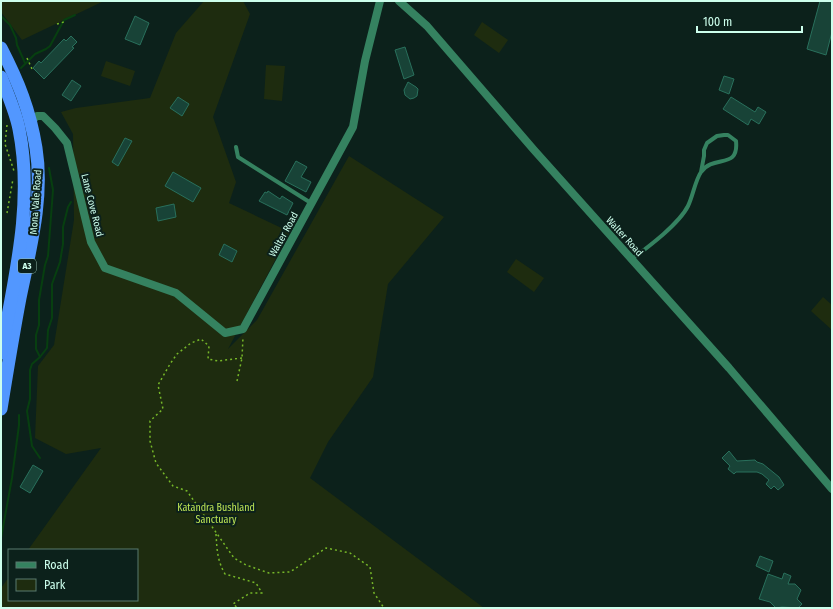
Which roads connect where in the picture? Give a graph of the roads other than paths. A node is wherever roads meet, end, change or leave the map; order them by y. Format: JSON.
{"nodes":[{"id":1,"x":380,"y":1,"type":"edge"},
{"id":2,"x":398,"y":1,"type":"edge"},
{"id":3,"x":1,"y":48,"type":"edge"},
{"id":4,"x":1,"y":77,"type":"edge"},
{"id":5,"x":31,"y":121,"type":"junction"},
{"id":6,"x":236,"y":147,"type":"dead end"},
{"id":7,"x":702,"y":172,"type":"junction"},
{"id":8,"x":311,"y":203,"type":"junction"},
{"id":9,"x":632,"y":259,"type":"junction"},
{"id":10,"x":243,"y":329,"type":"joint"},
{"id":11,"x":1,"y":353,"type":"edge"},
{"id":12,"x":1,"y":409,"type":"edge"},
{"id":13,"x":832,"y":489,"type":"edge"}],
"edges":[{"from":1,"to":8,"type":"street","name":"Walter Road"},
{"from":2,"to":9,"type":"street","name":"Walter Road"},
{"from":3,"to":5,"type":"highway","name":"Mona Vale Road","number":"A3"},
{"from":4,"to":11,"type":"highway","name":"Mona Vale Road","number":"A3"},
{"from":5,"to":10,"type":"street","name":"Lane Cove Road"},
{"from":5,"to":12,"type":"highway","name":"Mona Vale Road","number":"A3"},
{"from":6,"to":8,"type":"lane"},
{"from":7,"to":7,"type":"lane"},
{"from":7,"to":9,"type":"lane"},
{"from":8,"to":10,"type":"street","name":"Walter Road"},
{"from":9,"to":13,"type":"street","name":"Walter Road"}]}
